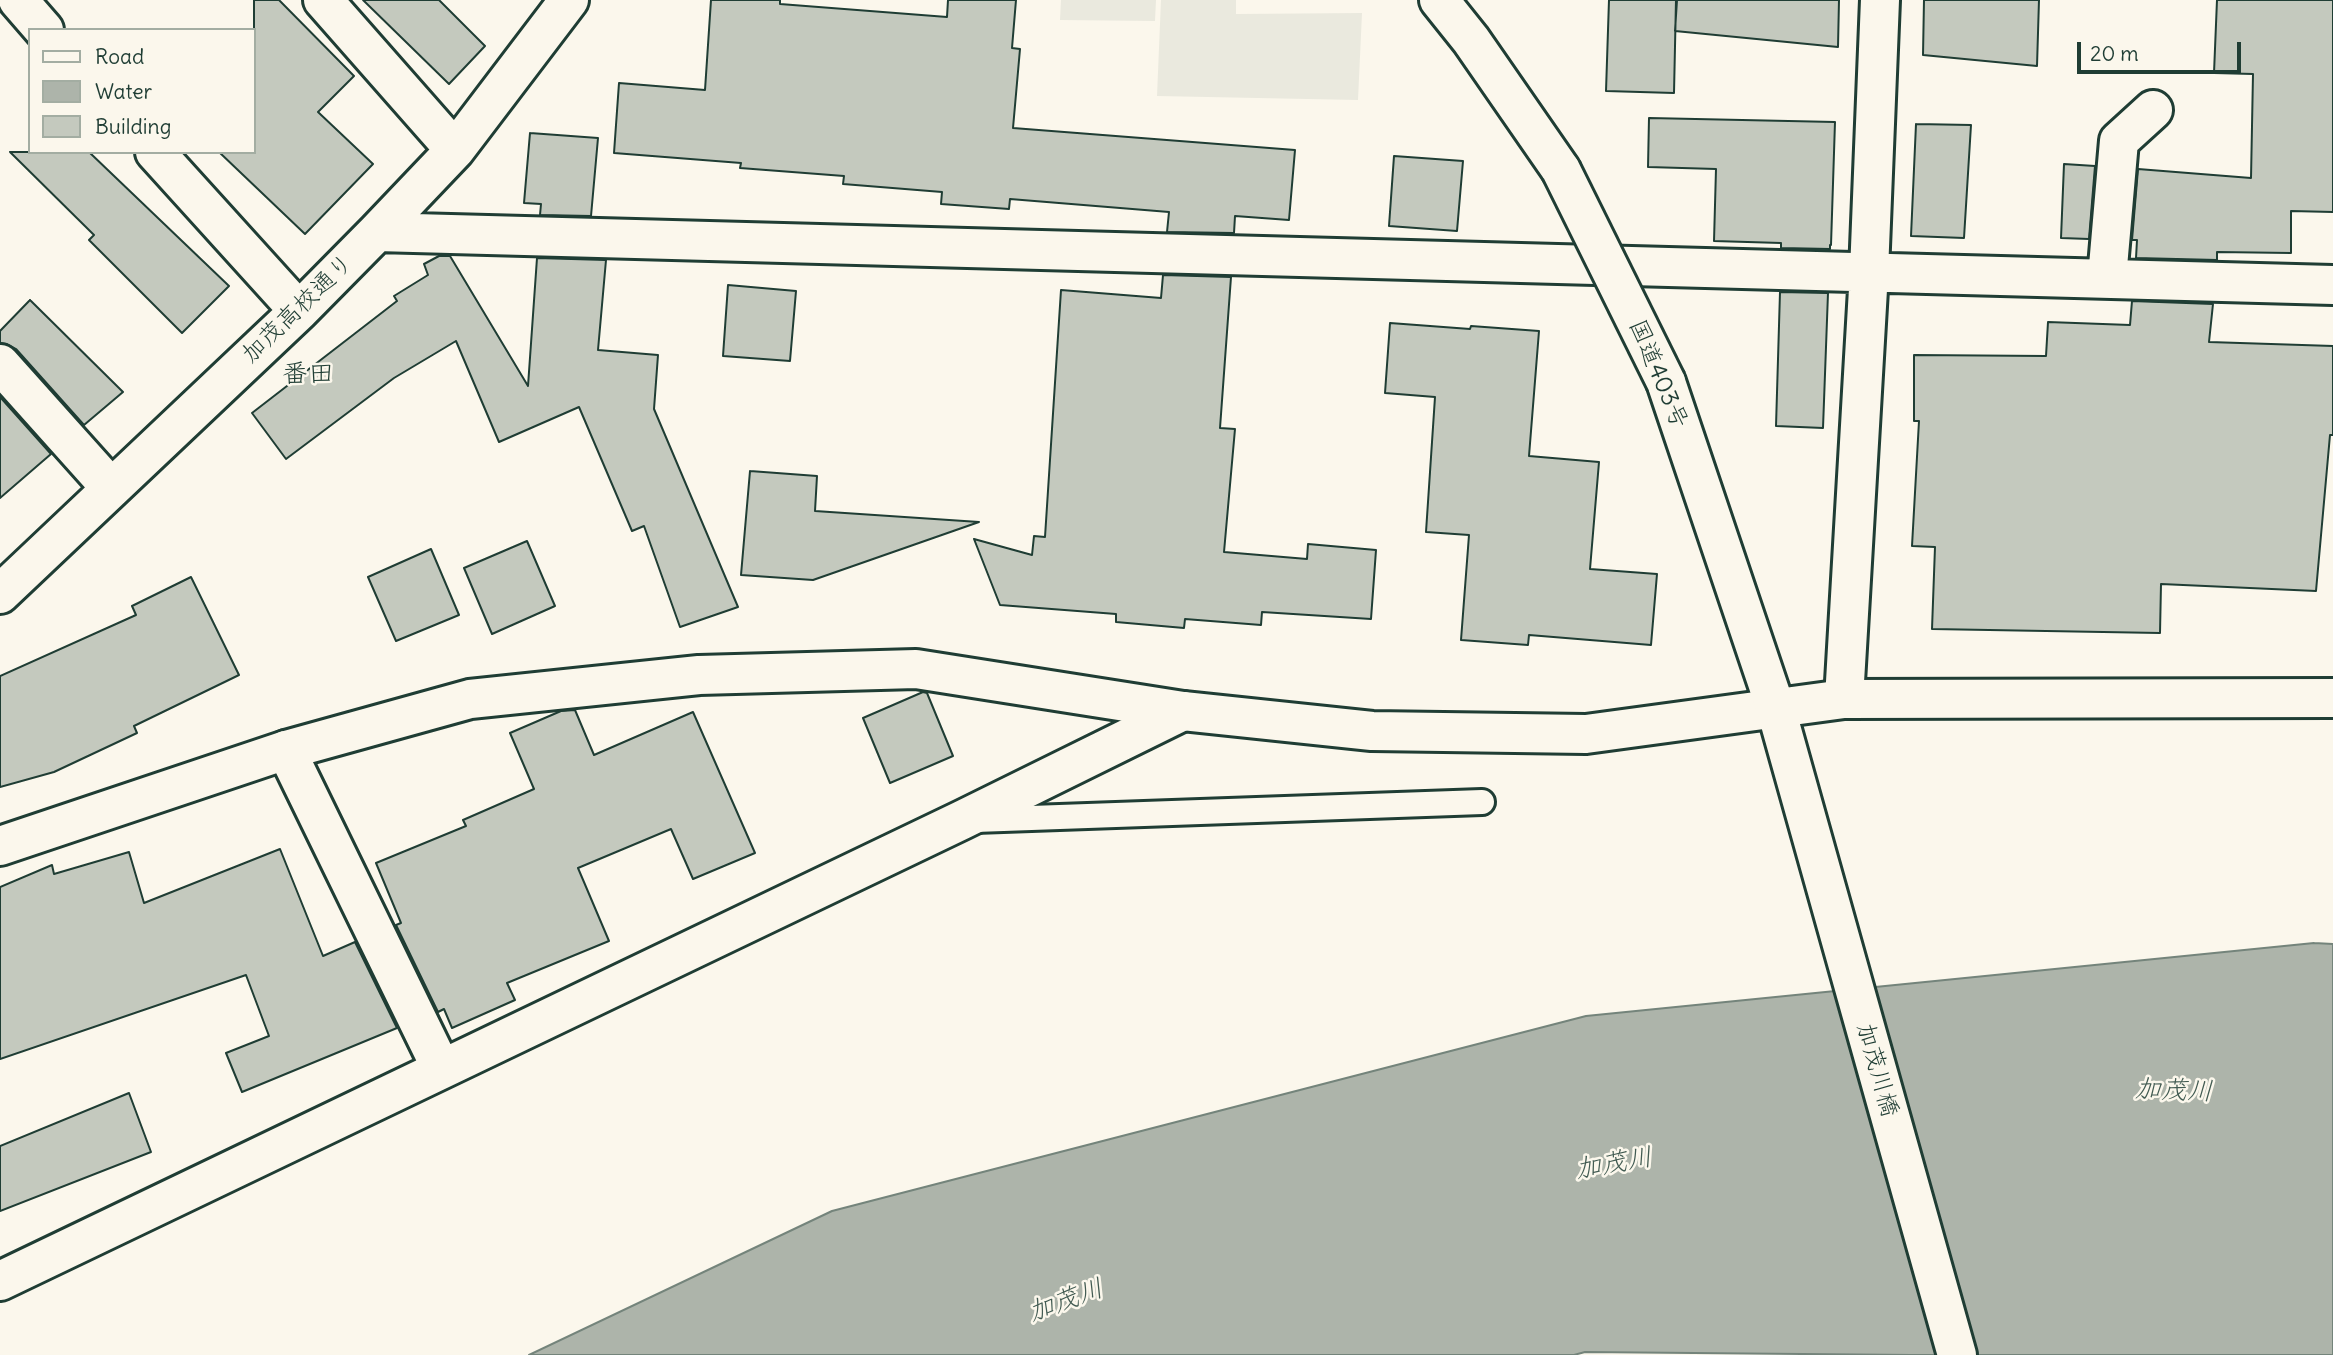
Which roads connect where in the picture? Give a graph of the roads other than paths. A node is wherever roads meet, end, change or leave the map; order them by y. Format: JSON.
{"nodes":[{"id":1,"x":18,"y":0,"type":"edge"},
{"id":2,"x":323,"y":0,"type":"edge"},
{"id":3,"x":569,"y":0,"type":"edge"},
{"id":4,"x":1439,"y":0,"type":"edge"},
{"id":5,"x":1880,"y":0,"type":"edge"},
{"id":6,"x":42,"y":28,"type":"edge"},
{"id":7,"x":2153,"y":110,"type":"dead end"},
{"id":8,"x":455,"y":150,"type":"junction"},
{"id":9,"x":157,"y":154,"type":"edge"},
{"id":10,"x":377,"y":232,"type":"junction"},
{"id":11,"x":1869,"y":272,"type":"junction"},
{"id":12,"x":2107,"y":278,"type":"junction"},
{"id":13,"x":2333,"y":285,"type":"edge"},
{"id":14,"x":299,"y":311,"type":"junction"},
{"id":15,"x":0,"y":364,"type":"edge"},
{"id":16,"x":111,"y":488,"type":"junction"},
{"id":17,"x":0,"y":594,"type":"edge"},
{"id":18,"x":2333,"y":698,"type":"edge"},
{"id":19,"x":1844,"y":699,"type":"junction"},
{"id":20,"x":1776,"y":709,"type":"junction"},
{"id":21,"x":1183,"y":711,"type":"junction"},
{"id":22,"x":286,"y":750,"type":"junction"},
{"id":23,"x":1797,"y":785,"type":"joint"},
{"id":24,"x":1482,"y":802,"type":"dead end"},
{"id":25,"x":962,"y":820,"type":"junction"},
{"id":26,"x":0,"y":846,"type":"edge"},
{"id":27,"x":441,"y":1068,"type":"junction"},
{"id":28,"x":0,"y":1280,"type":"edge"},
{"id":29,"x":1958,"y":1355,"type":"edge"}],
"edges":[{"from":1,"to":6,"type":"main road"},
{"from":2,"to":8,"type":"main road"},
{"from":3,"to":8,"type":"main road","name":"加茂高校通り"},
{"from":4,"to":20,"type":"main road","name":"国道403号","bridge":true},
{"from":5,"to":11,"type":"main road"},
{"from":7,"to":12,"type":"main road"},
{"from":8,"to":10,"type":"main road","name":"加茂高校通り"},
{"from":9,"to":14,"type":"main road"},
{"from":10,"to":11,"type":"main road"},
{"from":10,"to":14,"type":"main road","name":"加茂高校通り"},
{"from":11,"to":12,"type":"main road"},
{"from":11,"to":19,"type":"main road"},
{"from":12,"to":13,"type":"main road"},
{"from":14,"to":16,"type":"main road","name":"加茂高校通り"},
{"from":15,"to":16,"type":"main road"},
{"from":16,"to":17,"type":"main road","name":"加茂高校通り"},
{"from":18,"to":19,"type":"main road"},
{"from":19,"to":20,"type":"main road"},
{"from":20,"to":21,"type":"main road"},
{"from":20,"to":23,"type":"main road","name":"国道403号"},
{"from":21,"to":22,"type":"main road"},
{"from":21,"to":25,"type":"main road"},
{"from":22,"to":26,"type":"main road"},
{"from":22,"to":27,"type":"main road"},
{"from":23,"to":29,"type":"main road","name":"加茂川橋"},
{"from":24,"to":25,"type":"lane"},
{"from":25,"to":27,"type":"main road"},
{"from":27,"to":28,"type":"main road"}]}
